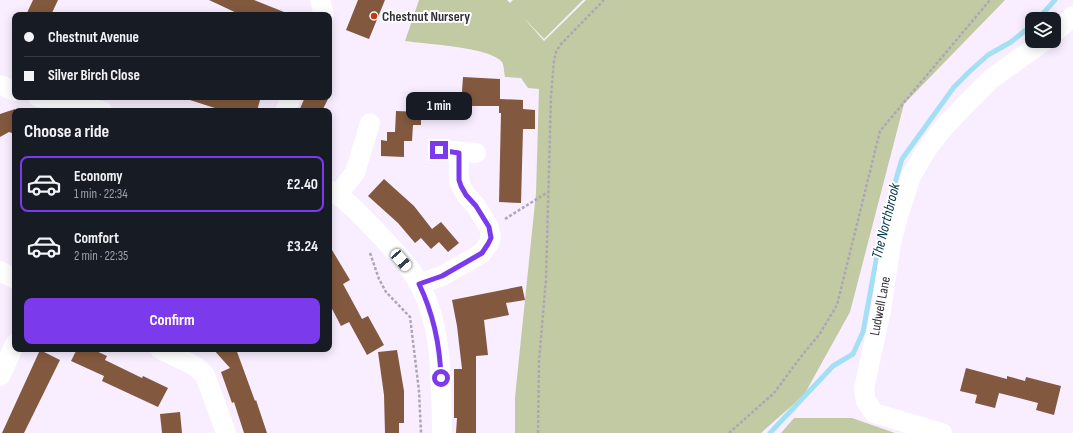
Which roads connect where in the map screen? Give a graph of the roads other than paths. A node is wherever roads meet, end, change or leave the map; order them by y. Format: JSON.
{"nodes":[{"id":1,"x":320,"y":0,"type":"edge"},
{"id":2,"x":323,"y":12,"type":"edge"},
{"id":3,"x":1073,"y":16,"type":"edge"},
{"id":4,"x":1061,"y":27,"type":"edge"},
{"id":5,"x":1034,"y":48,"type":"edge"},
{"id":6,"x":0,"y":85,"type":"edge"},
{"id":7,"x":12,"y":90,"type":"edge"},
{"id":8,"x":50,"y":100,"type":"edge"},
{"id":9,"x":82,"y":108,"type":"edge"},
{"id":10,"x":370,"y":123,"type":"dead end"},
{"id":11,"x":439,"y":150,"type":"dead end"},
{"id":12,"x":333,"y":192,"type":"edge"},
{"id":13,"x":0,"y":271,"type":"edge"},
{"id":14,"x":12,"y":277,"type":"edge"},
{"id":15,"x":419,"y":284,"type":"junction"},
{"id":16,"x":12,"y":350,"type":"edge"},
{"id":17,"x":166,"y":352,"type":"edge"},
{"id":18,"x":0,"y":376,"type":"edge"},
{"id":19,"x":226,"y":433,"type":"edge"},
{"id":20,"x":442,"y":433,"type":"edge"},
{"id":21,"x":942,"y":433,"type":"edge"}],
"edges":[{"from":1,"to":2,"type":"street"},
{"from":3,"to":4,"type":"street"},
{"from":5,"to":21,"type":"street","name":"Ludwell Lane"},
{"from":6,"to":7,"type":"street"},
{"from":8,"to":9,"type":"street"},
{"from":10,"to":12,"type":"street"},
{"from":11,"to":15,"type":"street"},
{"from":12,"to":15,"type":"street"},
{"from":13,"to":14,"type":"street"},
{"from":15,"to":20,"type":"street"},
{"from":16,"to":18,"type":"street"},
{"from":17,"to":19,"type":"street"}]}
